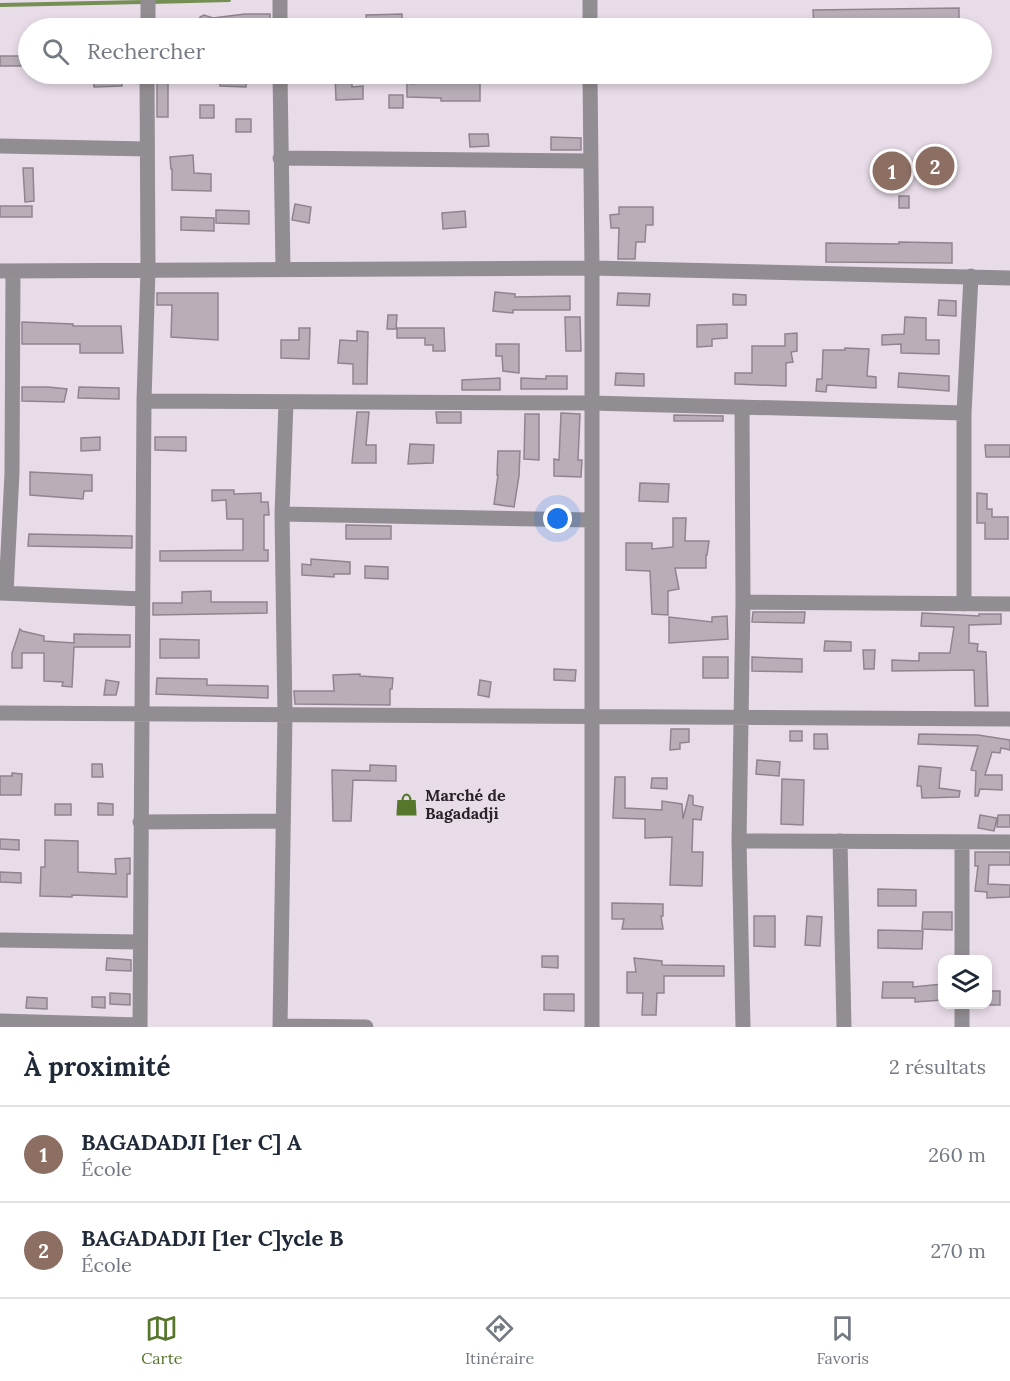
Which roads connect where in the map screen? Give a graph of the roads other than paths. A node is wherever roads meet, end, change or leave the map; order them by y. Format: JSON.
{"nodes":[{"id":1,"x":148,"y":0,"type":"edge"},
{"id":2,"x":280,"y":0,"type":"edge"},
{"id":3,"x":590,"y":0,"type":"edge"},
{"id":4,"x":148,"y":18,"type":"edge"},
{"id":5,"x":280,"y":18,"type":"edge"},
{"id":6,"x":590,"y":18,"type":"edge"},
{"id":7,"x":147,"y":84,"type":"edge"},
{"id":8,"x":280,"y":84,"type":"edge"},
{"id":9,"x":590,"y":84,"type":"edge"},
{"id":10,"x":0,"y":146,"type":"edge"},
{"id":11,"x":147,"y":148,"type":"junction"},
{"id":12,"x":280,"y":158,"type":"junction"},
{"id":13,"x":590,"y":161,"type":"junction"},
{"id":14,"x":592,"y":268,"type":"junction"},
{"id":15,"x":283,"y":269,"type":"junction"},
{"id":16,"x":148,"y":270,"type":"junction"},
{"id":17,"x":6,"y":271,"type":"edge"},
{"id":18,"x":970,"y":276,"type":"junction"},
{"id":19,"x":1010,"y":278,"type":"edge"},
{"id":20,"x":6,"y":360,"type":"edge"},
{"id":21,"x":144,"y":401,"type":"junction"},
{"id":22,"x":286,"y":402,"type":"junction"},
{"id":23,"x":591,"y":404,"type":"junction"},
{"id":24,"x":742,"y":407,"type":"junction"},
{"id":25,"x":964,"y":413,"type":"junction"},
{"id":26,"x":6,"y":473,"type":"edge"},
{"id":27,"x":282,"y":514,"type":"junction"},
{"id":28,"x":591,"y":520,"type":"junction"},
{"id":29,"x":3,"y":593,"type":"edge"},
{"id":30,"x":143,"y":599,"type":"junction"},
{"id":31,"x":743,"y":602,"type":"junction"},
{"id":32,"x":964,"y":604,"type":"junction"},
{"id":33,"x":1010,"y":604,"type":"edge"},
{"id":34,"x":0,"y":713,"type":"edge"},
{"id":35,"x":143,"y":714,"type":"junction"},
{"id":36,"x":285,"y":715,"type":"junction"},
{"id":37,"x":591,"y":717,"type":"junction"},
{"id":38,"x":742,"y":717,"type":"junction"},
{"id":39,"x":1010,"y":719,"type":"edge"},
{"id":40,"x":283,"y":821,"type":"junction"},
{"id":41,"x":140,"y":822,"type":"junction"},
{"id":42,"x":739,"y":841,"type":"junction"},
{"id":43,"x":840,"y":841,"type":"junction"},
{"id":44,"x":962,"y":842,"type":"junction"},
{"id":45,"x":1010,"y":842,"type":"edge"},
{"id":46,"x":0,"y":940,"type":"edge"},
{"id":47,"x":140,"y":942,"type":"junction"},
{"id":48,"x":962,"y":955,"type":"edge"},
{"id":49,"x":962,"y":1009,"type":"edge"},
{"id":50,"x":0,"y":1021,"type":"edge"},
{"id":51,"x":140,"y":1026,"type":"edge"},
{"id":52,"x":280,"y":1026,"type":"edge"},
{"id":53,"x":366,"y":1027,"type":"edge"},
{"id":54,"x":592,"y":1027,"type":"edge"},
{"id":55,"x":743,"y":1027,"type":"edge"},
{"id":56,"x":844,"y":1027,"type":"edge"},
{"id":57,"x":962,"y":1027,"type":"edge"}],
"edges":[{"from":1,"to":4,"type":"street"},
{"from":2,"to":5,"type":"street"},
{"from":3,"to":6,"type":"street"},
{"from":7,"to":11,"type":"street"},
{"from":8,"to":12,"type":"street"},
{"from":9,"to":13,"type":"street"},
{"from":10,"to":11,"type":"street"},
{"from":11,"to":16,"type":"street"},
{"from":12,"to":13,"type":"street"},
{"from":12,"to":15,"type":"street"},
{"from":13,"to":14,"type":"street"},
{"from":14,"to":15,"type":"street"},
{"from":14,"to":18,"type":"street"},
{"from":14,"to":23,"type":"street"},
{"from":15,"to":16,"type":"street"},
{"from":16,"to":17,"type":"street"},
{"from":16,"to":21,"type":"street"},
{"from":17,"to":20,"type":"street"},
{"from":18,"to":19,"type":"street"},
{"from":18,"to":25,"type":"street"},
{"from":20,"to":26,"type":"street"},
{"from":21,"to":22,"type":"street"},
{"from":21,"to":30,"type":"street"},
{"from":22,"to":23,"type":"street"},
{"from":22,"to":27,"type":"street"},
{"from":23,"to":24,"type":"street"},
{"from":23,"to":28,"type":"street"},
{"from":24,"to":25,"type":"street"},
{"from":24,"to":31,"type":"street"},
{"from":25,"to":32,"type":"street"},
{"from":26,"to":29,"type":"street"},
{"from":27,"to":28,"type":"street"},
{"from":27,"to":36,"type":"street"},
{"from":28,"to":37,"type":"street"},
{"from":29,"to":30,"type":"street"},
{"from":30,"to":35,"type":"street"},
{"from":31,"to":32,"type":"street"},
{"from":31,"to":38,"type":"street"},
{"from":32,"to":33,"type":"street"},
{"from":34,"to":35,"type":"street"},
{"from":35,"to":36,"type":"street"},
{"from":35,"to":41,"type":"street"},
{"from":36,"to":37,"type":"street"},
{"from":36,"to":40,"type":"street"},
{"from":37,"to":38,"type":"street"},
{"from":37,"to":54,"type":"street"},
{"from":38,"to":39,"type":"street"},
{"from":38,"to":42,"type":"street"},
{"from":40,"to":41,"type":"street"},
{"from":40,"to":52,"type":"street"},
{"from":41,"to":47,"type":"street"},
{"from":42,"to":43,"type":"street"},
{"from":42,"to":55,"type":"street"},
{"from":43,"to":44,"type":"street"},
{"from":43,"to":56,"type":"street"},
{"from":44,"to":45,"type":"street"},
{"from":44,"to":48,"type":"street"},
{"from":46,"to":47,"type":"street"},
{"from":47,"to":51,"type":"street"},
{"from":49,"to":57,"type":"street"},
{"from":50,"to":51,"type":"street"},
{"from":52,"to":53,"type":"street"}]}
